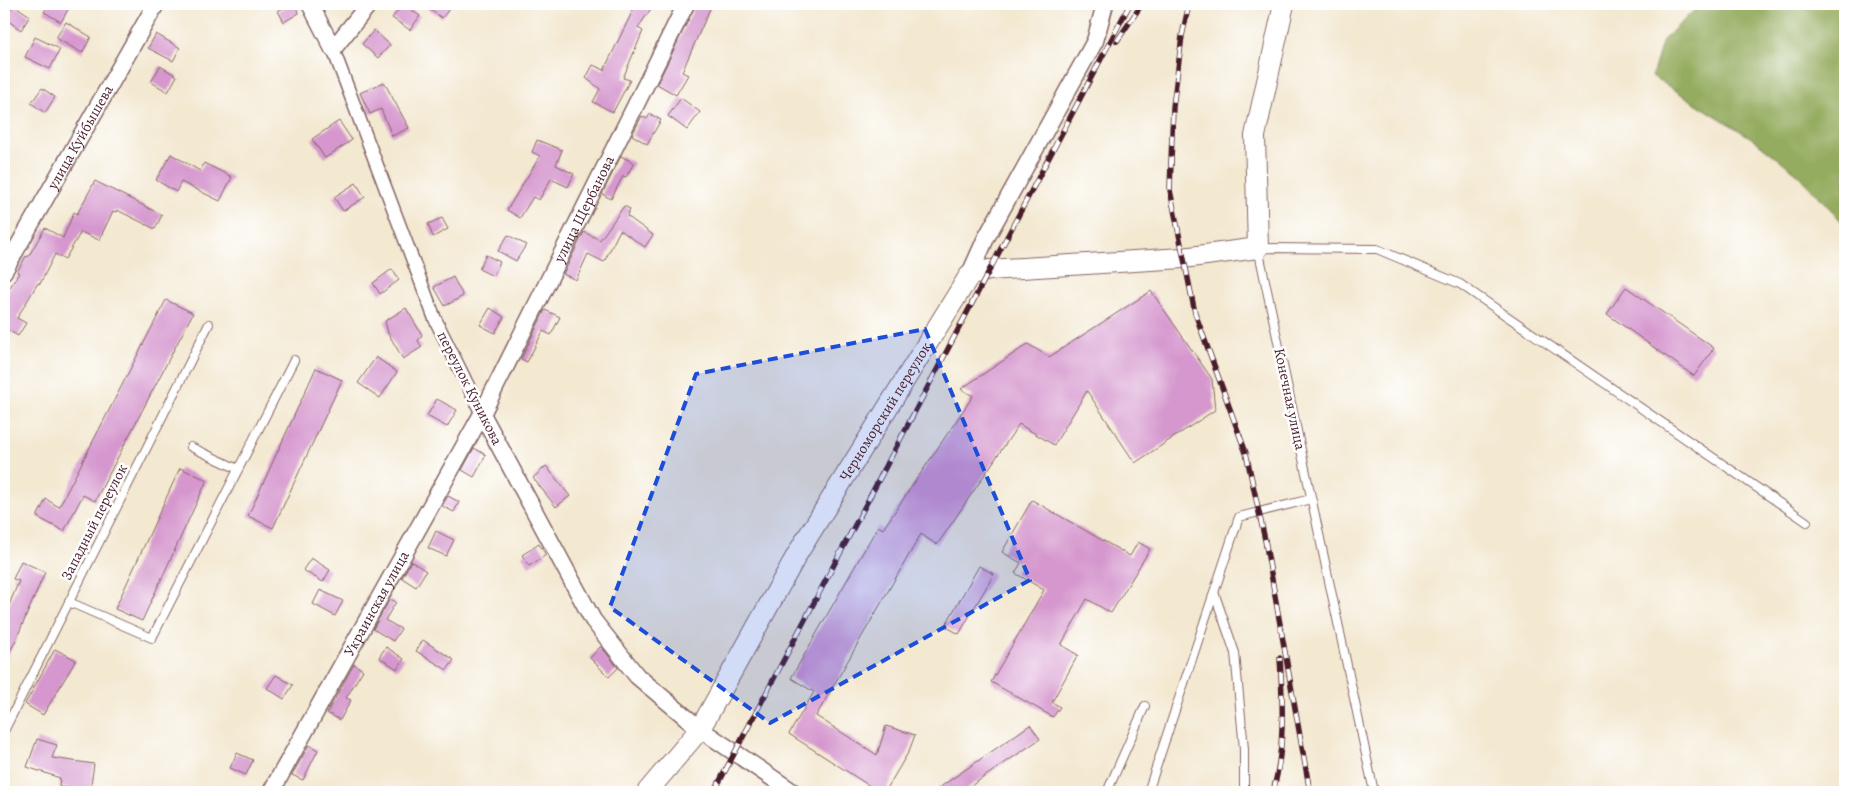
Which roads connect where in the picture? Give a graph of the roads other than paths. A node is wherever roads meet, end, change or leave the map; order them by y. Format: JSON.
{"nodes":[{"id":1,"x":310,"y":4,"type":"edge"},
{"id":2,"x":369,"y":4,"type":"edge"},
{"id":3,"x":686,"y":4,"type":"edge"},
{"id":4,"x":1105,"y":4,"type":"edge"},
{"id":5,"x":1284,"y":4,"type":"edge"},
{"id":6,"x":154,"y":5,"type":"edge"},
{"id":7,"x":333,"y":48,"type":"junction"},
{"id":8,"x":1258,"y":248,"type":"junction"},
{"id":9,"x":4,"y":271,"type":"edge"},
{"id":10,"x":969,"y":276,"type":"junction"},
{"id":11,"x":209,"y":324,"type":"dead end"},
{"id":12,"x":294,"y":360,"type":"dead end"},
{"id":13,"x":482,"y":414,"type":"junction"},
{"id":14,"x":191,"y":447,"type":"dead end"},
{"id":15,"x":238,"y":469,"type":"junction"},
{"id":16,"x":1311,"y":499,"type":"junction"},
{"id":17,"x":1807,"y":522,"type":"dead end"},
{"id":18,"x":1214,"y":592,"type":"junction"},
{"id":19,"x":69,"y":602,"type":"junction"},
{"id":20,"x":1145,"y":706,"type":"dead end"},
{"id":21,"x":700,"y":729,"type":"junction"},
{"id":22,"x":4,"y":731,"type":"edge"},
{"id":23,"x":270,"y":792,"type":"edge"},
{"id":24,"x":647,"y":792,"type":"edge"},
{"id":25,"x":793,"y":792,"type":"edge"},
{"id":26,"x":1107,"y":792,"type":"edge"},
{"id":27,"x":1148,"y":792,"type":"edge"},
{"id":28,"x":1244,"y":792,"type":"edge"},
{"id":29,"x":1374,"y":792,"type":"edge"}],
"edges":[{"from":1,"to":7,"type":"street","name":"переулок Куникова"},
{"from":2,"to":7,"type":"street"},
{"from":3,"to":13,"type":"street","name":"улица Щербанова"},
{"from":4,"to":10,"type":"street"},
{"from":5,"to":8,"type":"street","name":"Конечная улица"},
{"from":6,"to":9,"type":"street","name":"улица Куйбышева"},
{"from":7,"to":13,"type":"street","name":"переулок Куникова"},
{"from":8,"to":10,"type":"street"},
{"from":8,"to":16,"type":"lane","name":"Конечная улица"},
{"from":8,"to":17,"type":"lane"},
{"from":10,"to":21,"type":"street","name":"Черноморский переулок"},
{"from":11,"to":19,"type":"lane","name":"Западный переулок"},
{"from":12,"to":15,"type":"lane"},
{"from":13,"to":21,"type":"street","name":"переулок Куникова"},
{"from":13,"to":23,"type":"street","name":"Украинская улица"},
{"from":14,"to":15,"type":"lane"},
{"from":15,"to":19,"type":"lane"},
{"from":16,"to":18,"type":"lane"},
{"from":16,"to":29,"type":"lane","name":"Конечная улица"},
{"from":18,"to":27,"type":"lane"},
{"from":18,"to":28,"type":"lane"},
{"from":19,"to":22,"type":"lane","name":"Западный переулок"},
{"from":20,"to":26,"type":"lane"},
{"from":21,"to":24,"type":"street","name":"Черноморский переулок"},
{"from":21,"to":25,"type":"street","name":"переулок Куникова"}]}
